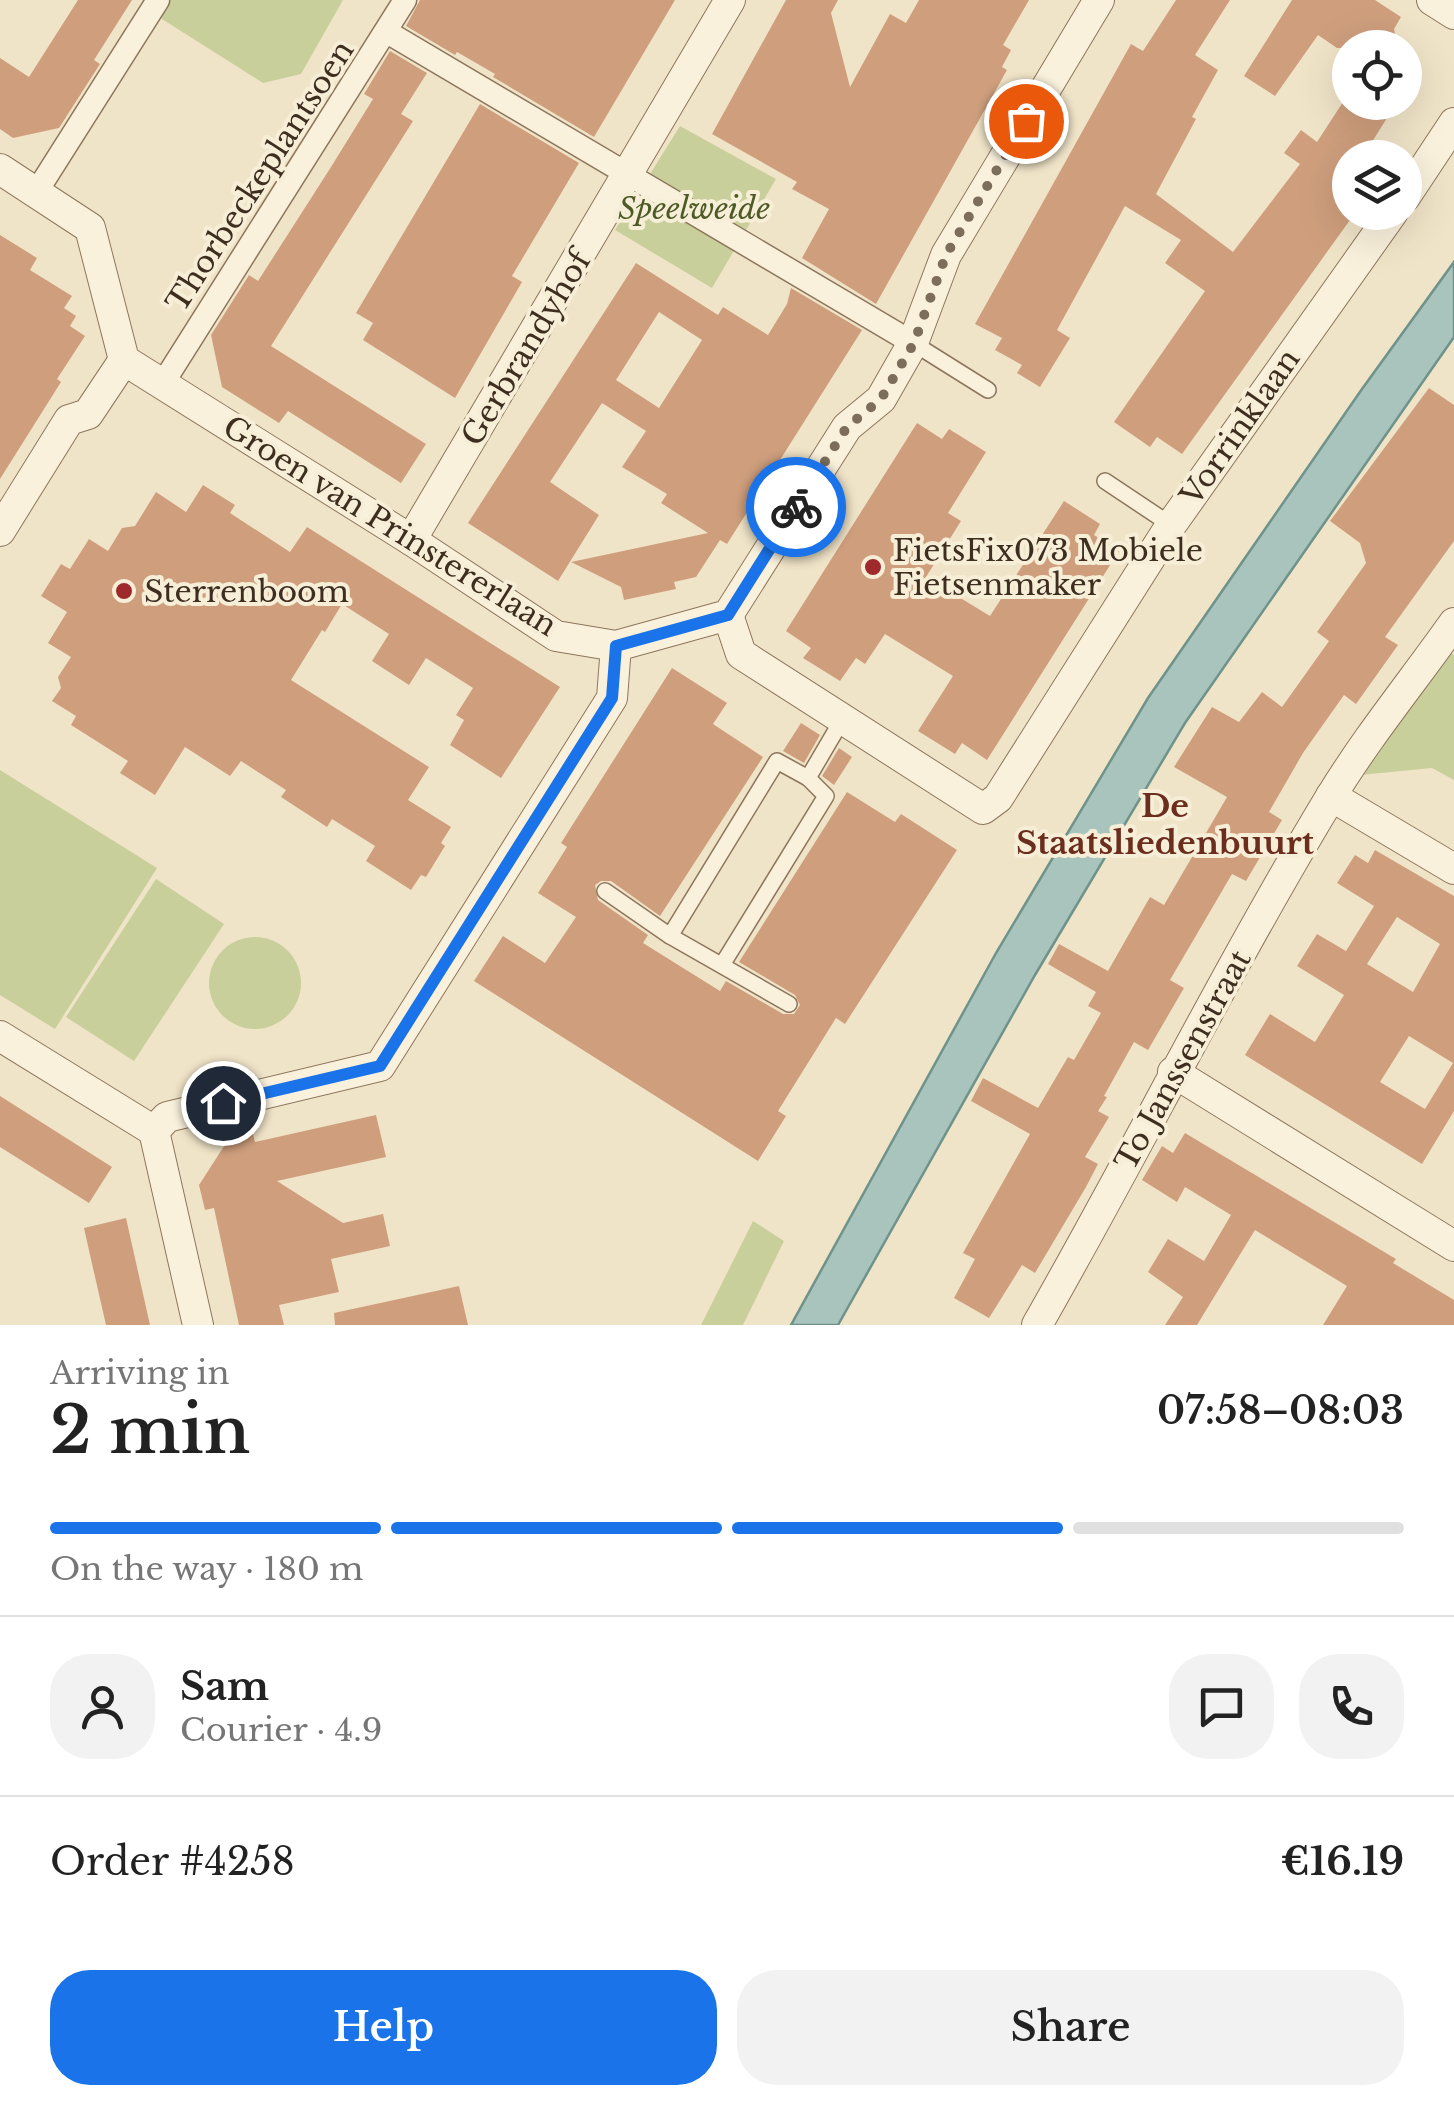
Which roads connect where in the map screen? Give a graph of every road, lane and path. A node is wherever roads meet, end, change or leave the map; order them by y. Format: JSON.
{"nodes":[{"id":1,"x":158,"y":0,"type":"edge"},
{"id":2,"x":405,"y":0,"type":"edge"},
{"id":3,"x":730,"y":0,"type":"edge"},
{"id":4,"x":1099,"y":0,"type":"edge"},
{"id":5,"x":1432,"y":0,"type":"edge"},
{"id":6,"x":1454,"y":14,"type":"edge"},
{"id":7,"x":388,"y":32,"type":"junction"},
{"id":8,"x":1454,"y":123,"type":"edge"},
{"id":9,"x":0,"y":170,"type":"edge"},
{"id":10,"x":1422,"y":171,"type":"edge"},
{"id":11,"x":627,"y":175,"type":"junction"},
{"id":12,"x":37,"y":192,"type":"junction"},
{"id":13,"x":1380,"y":230,"type":"edge"},
{"id":14,"x":914,"y":343,"type":"junction"},
{"id":15,"x":124,"y":360,"type":"junction"},
{"id":16,"x":163,"y":383,"type":"junction"},
{"id":17,"x":988,"y":390,"type":"dead end"},
{"id":18,"x":1106,"y":481,"type":"dead end"},
{"id":19,"x":1171,"y":525,"type":"junction"},
{"id":20,"x":0,"y":531,"type":"edge"},
{"id":21,"x":411,"y":540,"type":"junction"},
{"id":22,"x":728,"y":615,"type":"junction"},
{"id":23,"x":1454,"y":623,"type":"edge"},
{"id":24,"x":616,"y":646,"type":"junction"},
{"id":25,"x":842,"y":720,"type":"junction"},
{"id":26,"x":808,"y":778,"type":"junction"},
{"id":27,"x":1332,"y":796,"type":"junction"},
{"id":28,"x":1454,"y":868,"type":"edge"},
{"id":29,"x":605,"y":891,"type":"dead end"},
{"id":30,"x":670,"y":936,"type":"junction"},
{"id":31,"x":722,"y":965,"type":"junction"},
{"id":32,"x":789,"y":1004,"type":"dead end"},
{"id":33,"x":0,"y":1036,"type":"edge"},
{"id":34,"x":1173,"y":1072,"type":"junction"},
{"id":35,"x":154,"y":1131,"type":"junction"},
{"id":36,"x":1454,"y":1246,"type":"edge"},
{"id":37,"x":198,"y":1325,"type":"edge"},
{"id":38,"x":1037,"y":1325,"type":"edge"}],
"edges":[{"from":1,"to":12,"type":"street"},
{"from":2,"to":7,"type":"street","name":"Thorbeckeplantsoen"},
{"from":3,"to":11,"type":"street","name":"Gerbrandyhof"},
{"from":4,"to":14,"type":"street"},
{"from":5,"to":6,"type":"street"},
{"from":7,"to":11,"type":"street"},
{"from":7,"to":16,"type":"street","name":"Thorbeckeplantsoen"},
{"from":8,"to":10,"type":"street"},
{"from":9,"to":12,"type":"street"},
{"from":11,"to":14,"type":"street"},
{"from":11,"to":21,"type":"street","name":"Gerbrandyhof"},
{"from":12,"to":15,"type":"street"},
{"from":13,"to":19,"type":"street","name":"Vorrinklaan"},
{"from":14,"to":17,"type":"lane"},
{"from":14,"to":22,"type":"street"},
{"from":15,"to":16,"type":"street","name":"Groen van Prinstererlaan"},
{"from":15,"to":20,"type":"street"},
{"from":16,"to":21,"type":"street","name":"Groen van Prinstererlaan"},
{"from":18,"to":19,"type":"lane"},
{"from":19,"to":25,"type":"street","name":"Vorrinklaan"},
{"from":21,"to":24,"type":"street","name":"Groen van Prinstererlaan"},
{"from":22,"to":24,"type":"street","name":"Groen van Prinstererlaan"},
{"from":22,"to":25,"type":"street"},
{"from":23,"to":27,"type":"street","name":"To Janssenstraat"},
{"from":24,"to":35,"type":"street"},
{"from":25,"to":26,"type":"lane"},
{"from":26,"to":30,"type":"lane"},
{"from":26,"to":31,"type":"lane"},
{"from":27,"to":28,"type":"street"},
{"from":27,"to":34,"type":"street","name":"To Janssenstraat"},
{"from":29,"to":30,"type":"lane"},
{"from":30,"to":31,"type":"lane"},
{"from":31,"to":32,"type":"lane"},
{"from":33,"to":35,"type":"street"},
{"from":34,"to":36,"type":"street"},
{"from":34,"to":38,"type":"street","name":"To Janssenstraat"},
{"from":35,"to":37,"type":"street"}]}
